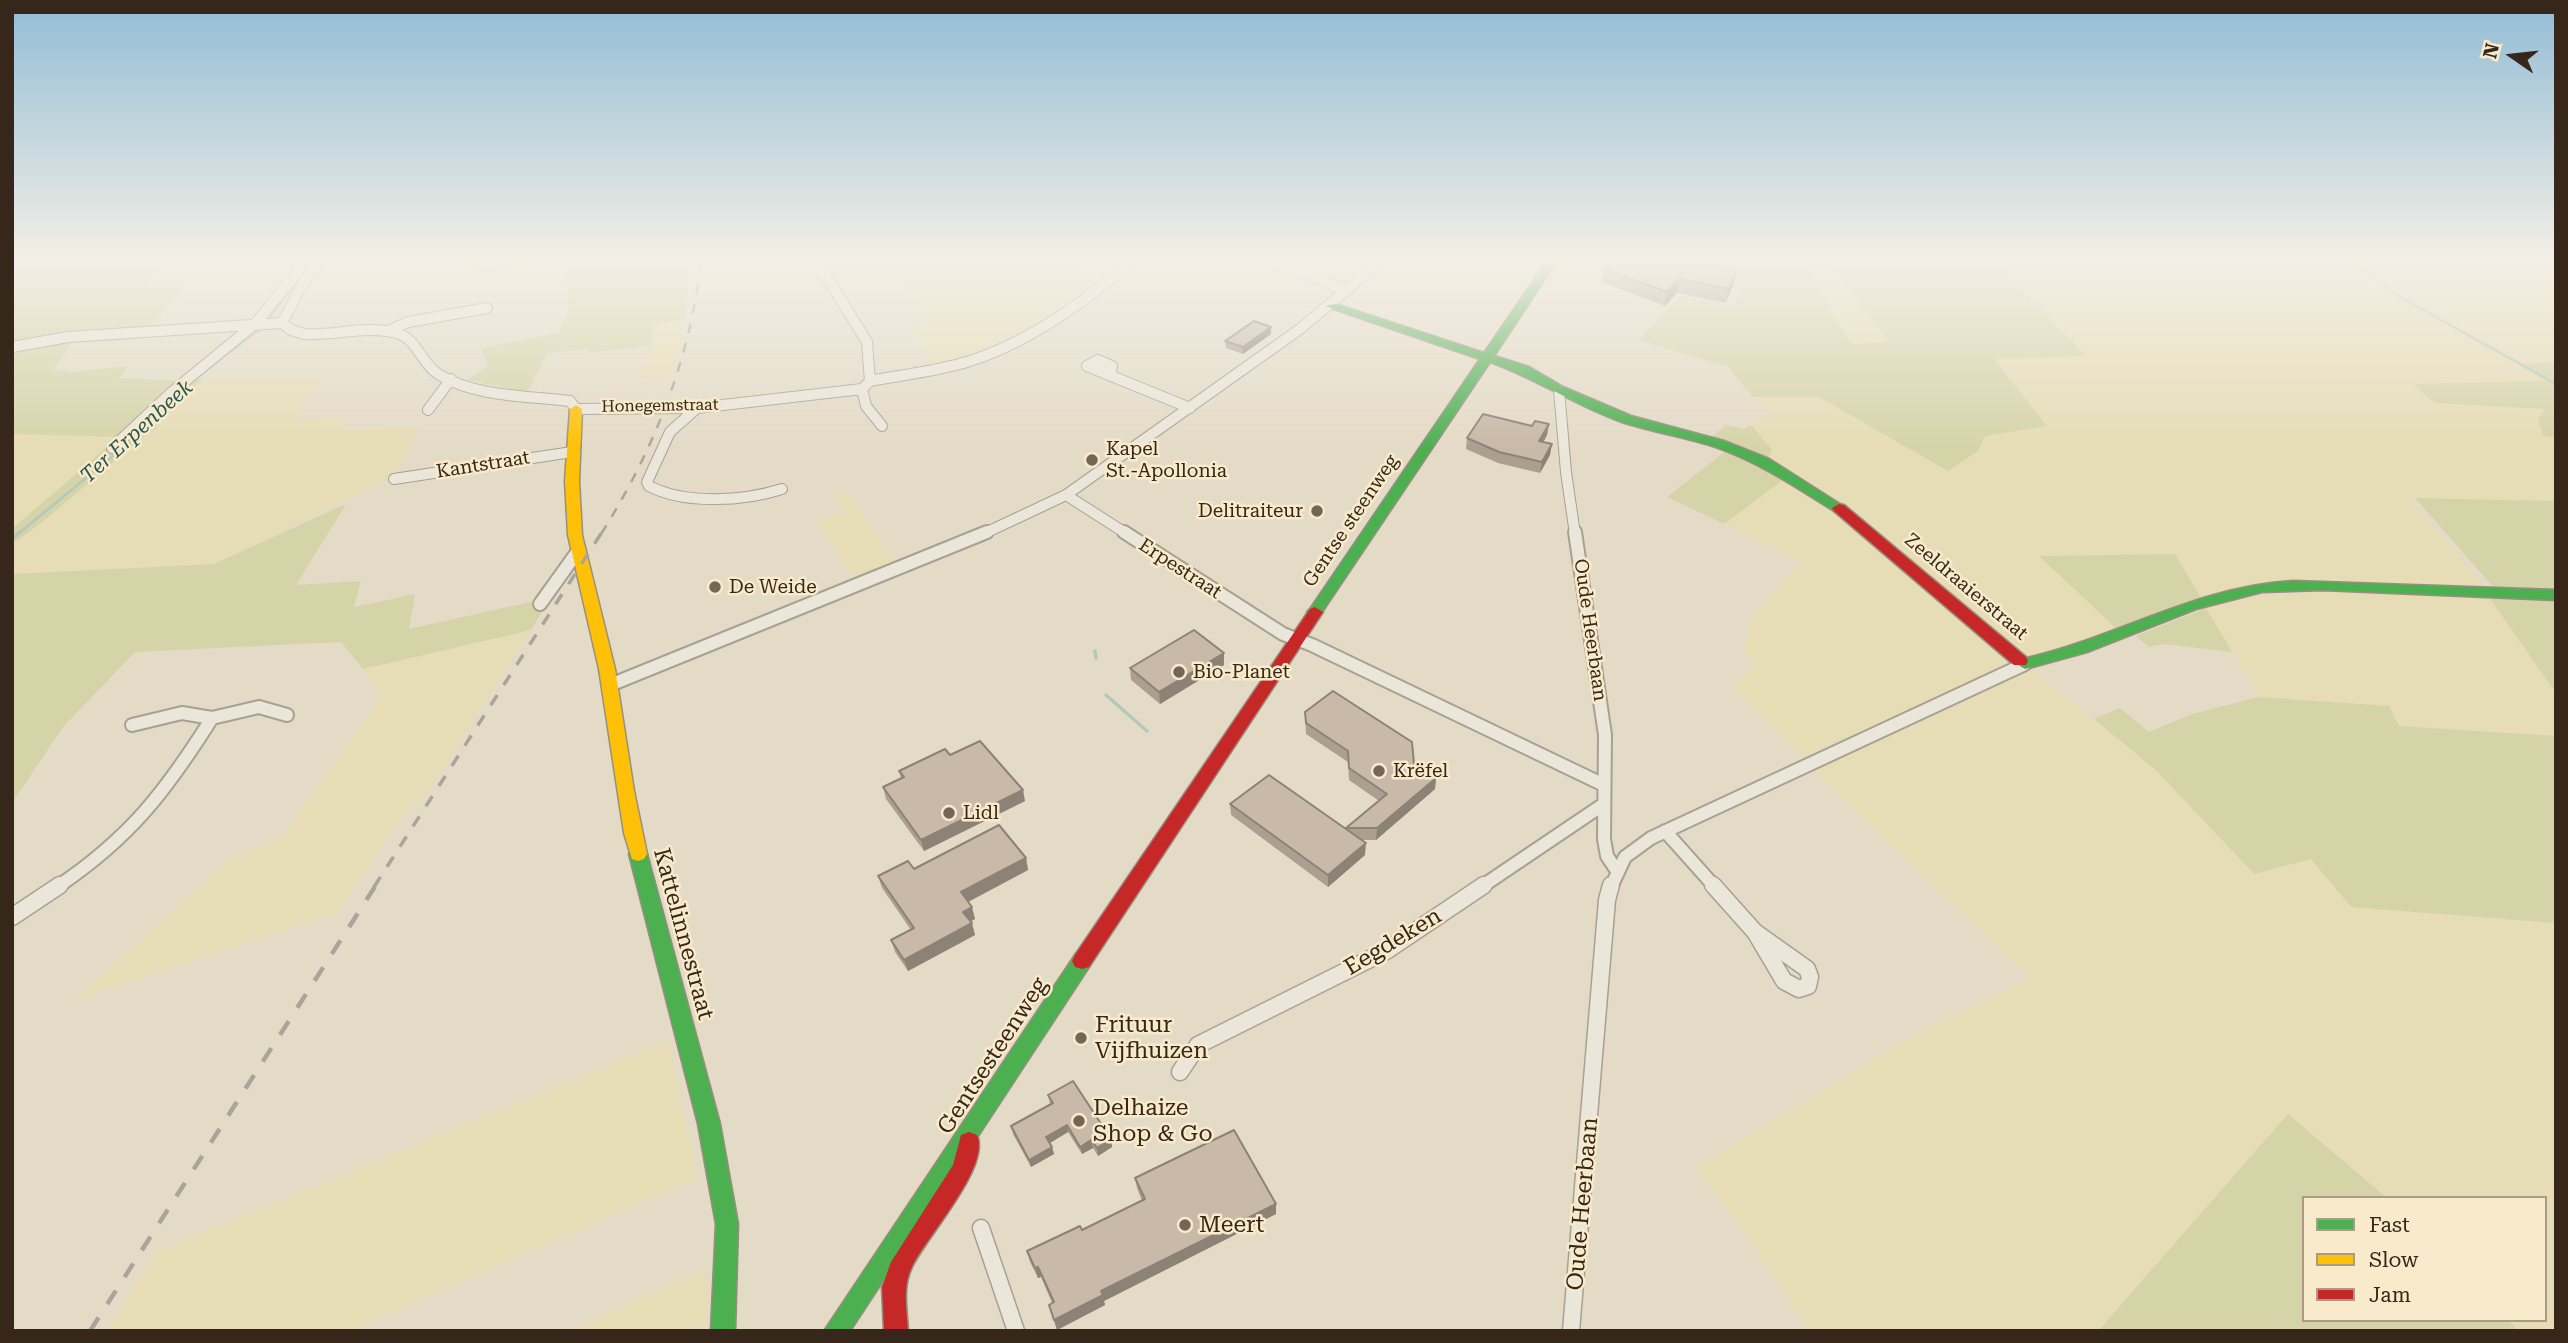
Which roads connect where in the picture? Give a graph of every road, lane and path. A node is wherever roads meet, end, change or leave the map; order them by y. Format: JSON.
{"nodes":[{"id":1,"x":255,"y":324,"type":"junction"},
{"id":2,"x":264,"y":324,"type":"edge"},
{"id":3,"x":283,"y":324,"type":"edge"},
{"id":4,"x":404,"y":324,"type":"edge"},
{"id":5,"x":857,"y":324,"type":"edge"},
{"id":6,"x":1044,"y":324,"type":"edge"},
{"id":7,"x":1307,"y":324,"type":"edge"},
{"id":8,"x":1382,"y":324,"type":"edge"},
{"id":9,"x":1511,"y":324,"type":"edge"},
{"id":10,"x":388,"y":331,"type":"junction"},
{"id":11,"x":12,"y":347,"type":"edge"},
{"id":12,"x":1489,"y":357,"type":"junction"},
{"id":13,"x":1110,"y":375,"type":"dead end"},
{"id":14,"x":451,"y":379,"type":"junction"},
{"id":15,"x":866,"y":385,"type":"junction"},
{"id":16,"x":1559,"y":390,"type":"junction"},
{"id":17,"x":697,"y":408,"type":"junction"},
{"id":18,"x":1190,"y":408,"type":"junction"},
{"id":19,"x":576,"y":409,"type":"junction"},
{"id":20,"x":428,"y":410,"type":"dead end"},
{"id":21,"x":882,"y":426,"type":"dead end"},
{"id":22,"x":112,"y":448,"type":"dead end"},
{"id":23,"x":572,"y":452,"type":"junction"},
{"id":24,"x":394,"y":479,"type":"dead end"},
{"id":25,"x":782,"y":489,"type":"dead end"},
{"id":26,"x":1066,"y":495,"type":"junction"},
{"id":27,"x":578,"y":551,"type":"junction"},
{"id":28,"x":2556,"y":595,"type":"edge"},
{"id":29,"x":540,"y":604,"type":"dead end"},
{"id":30,"x":1296,"y":640,"type":"junction"},
{"id":31,"x":2025,"y":664,"type":"junction"},
{"id":32,"x":610,"y":685,"type":"junction"},
{"id":33,"x":287,"y":715,"type":"dead end"},
{"id":34,"x":212,"y":718,"type":"junction"},
{"id":35,"x":132,"y":724,"type":"dead end"},
{"id":36,"x":1604,"y":785,"type":"junction"},
{"id":37,"x":1604,"y":804,"type":"junction"},
{"id":38,"x":1186,"y":806,"type":"joint"},
{"id":39,"x":1664,"y":831,"type":"junction"},
{"id":40,"x":1615,"y":868,"type":"junction"},
{"id":41,"x":12,"y":917,"type":"edge"},
{"id":42,"x":1755,"y":932,"type":"dead end"},
{"id":43,"x":1180,"y":1072,"type":"dead end"},
{"id":44,"x":972,"y":1129,"type":"junction"},
{"id":45,"x":981,"y":1228,"type":"dead end"},
{"id":46,"x":723,"y":1331,"type":"edge"},
{"id":47,"x":836,"y":1331,"type":"edge"},
{"id":48,"x":896,"y":1331,"type":"edge"},
{"id":49,"x":1016,"y":1331,"type":"edge"},
{"id":50,"x":1571,"y":1331,"type":"edge"}],
"edges":[{"from":1,"to":2,"type":"street"},
{"from":1,"to":11,"type":"street"},
{"from":1,"to":22,"type":"street"},
{"from":3,"to":10,"type":"street"},
{"from":4,"to":10,"type":"street"},
{"from":5,"to":15,"type":"street"},
{"from":6,"to":15,"type":"street","name":"Honegemstraat"},
{"from":7,"to":18,"type":"street"},
{"from":8,"to":12,"type":"street","name":"Zeeldraaierstraat"},
{"from":9,"to":12,"type":"street","name":"Gentse steenweg"},
{"from":10,"to":14,"type":"street","name":"Honegemstraat"},
{"from":12,"to":16,"type":"street","name":"Zeeldraaierstraat"},
{"from":12,"to":30,"type":"street","name":"Gentse steenweg"},
{"from":13,"to":18,"type":"street"},
{"from":14,"to":19,"type":"street","name":"Honegemstraat"},
{"from":14,"to":20,"type":"street"},
{"from":15,"to":17,"type":"street","name":"Honegemstraat"},
{"from":15,"to":21,"type":"street"},
{"from":16,"to":31,"type":"street","name":"Zeeldraaierstraat"},
{"from":16,"to":36,"type":"street","name":"Oude Heerbaan"},
{"from":17,"to":19,"type":"street","name":"Honegemstraat"},
{"from":17,"to":25,"type":"street"},
{"from":18,"to":26,"type":"street"},
{"from":19,"to":23,"type":"street","name":"Kattelinnestraat"},
{"from":23,"to":24,"type":"street","name":"Kantstraat"},
{"from":23,"to":27,"type":"street","name":"Kattelinnestraat"},
{"from":26,"to":30,"type":"street","name":"Erpestraat"},
{"from":26,"to":32,"type":"street"},
{"from":27,"to":29,"type":"street"},
{"from":27,"to":32,"type":"street","name":"Kattelinnestraat"},
{"from":28,"to":31,"type":"street","name":"Zeeldraaierstraat"},
{"from":30,"to":36,"type":"street","name":"Erpestraat"},
{"from":30,"to":38,"type":"street","name":"Gentse steenweg"},
{"from":31,"to":39,"type":"street"},
{"from":32,"to":46,"type":"street","name":"Kattelinnestraat"},
{"from":33,"to":34,"type":"street"},
{"from":34,"to":35,"type":"street"},
{"from":34,"to":41,"type":"street"},
{"from":36,"to":37,"type":"street","name":"Oude Heerbaan"},
{"from":37,"to":40,"type":"street","name":"Oude Heerbaan"},
{"from":37,"to":43,"type":"street","name":"Eegdeken"},
{"from":38,"to":44,"type":"street","name":"Gentsesteenweg"},
{"from":39,"to":40,"type":"street"},
{"from":39,"to":42,"type":"street"},
{"from":40,"to":50,"type":"street","name":"Oude Heerbaan"},
{"from":44,"to":47,"type":"street","name":"Gentsesteenweg"},
{"from":44,"to":48,"type":"street"},
{"from":45,"to":49,"type":"street"}]}
